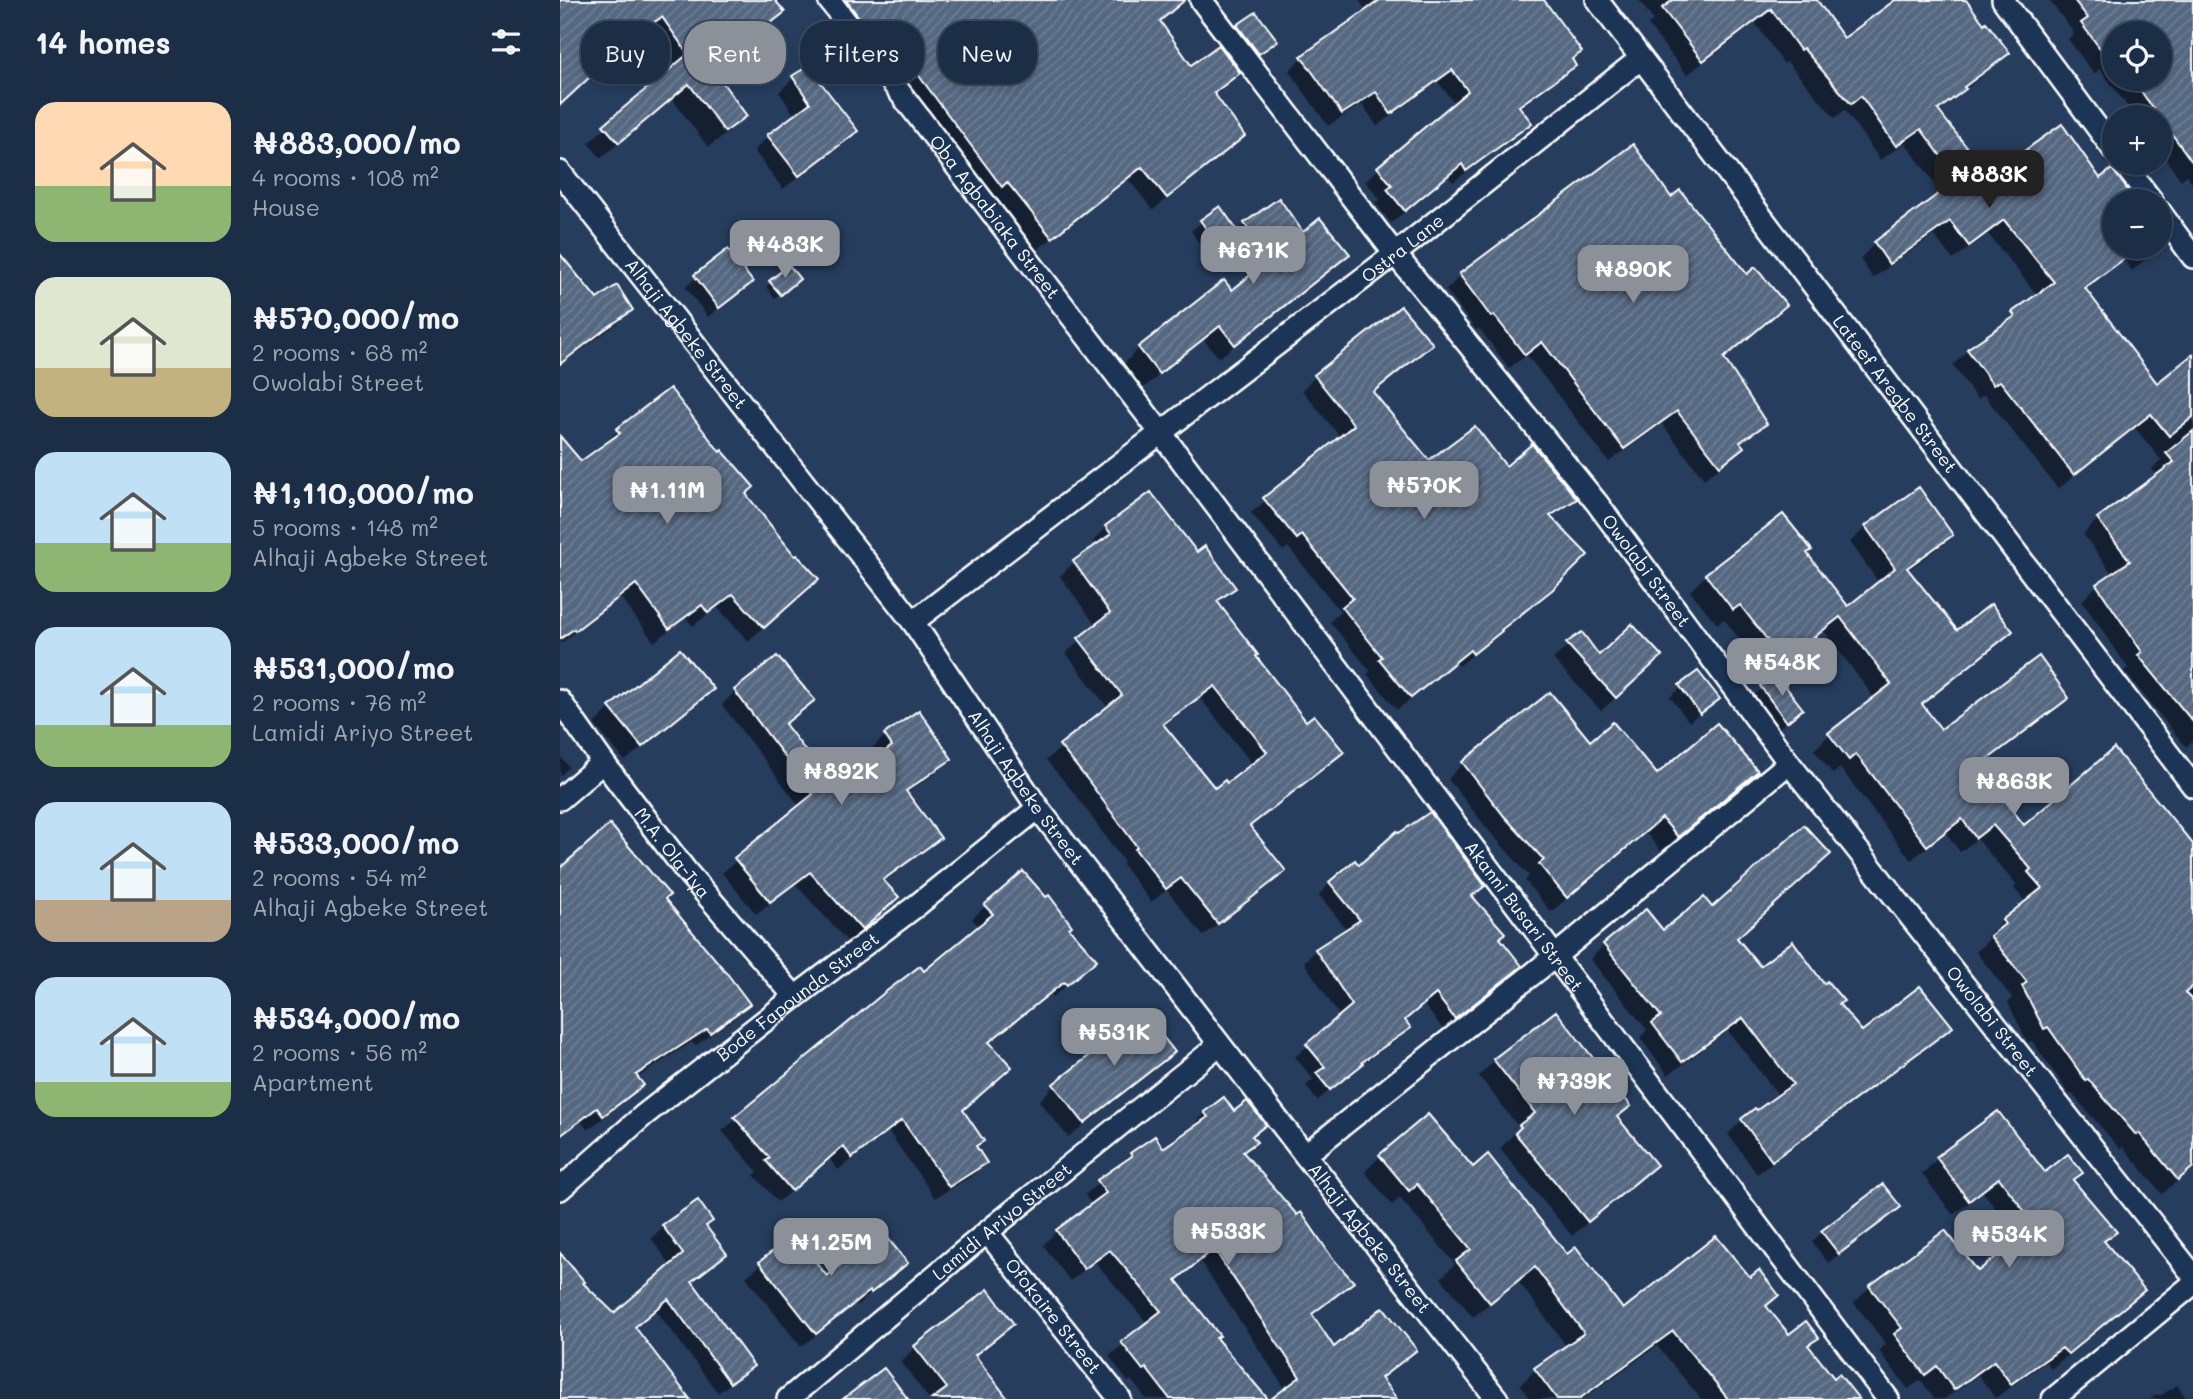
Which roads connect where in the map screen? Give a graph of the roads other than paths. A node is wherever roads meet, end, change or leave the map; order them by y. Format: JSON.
{"nodes":[{"id":1,"x":829,"y":0,"type":"edge"},
{"id":2,"x":1201,"y":0,"type":"edge"},
{"id":3,"x":1597,"y":0,"type":"edge"},
{"id":4,"x":2003,"y":0,"type":"edge"},
{"id":5,"x":1640,"y":59,"type":"junction"},
{"id":6,"x":2102,"y":134,"type":"edge"},
{"id":7,"x":560,"y":172,"type":"edge"},
{"id":8,"x":2132,"y":175,"type":"edge"},
{"id":9,"x":2143,"y":189,"type":"edge"},
{"id":10,"x":2172,"y":228,"type":"edge"},
{"id":11,"x":1395,"y":254,"type":"junction"},
{"id":12,"x":2193,"y":257,"type":"edge"},
{"id":13,"x":1161,"y":432,"type":"junction"},
{"id":14,"x":913,"y":622,"type":"junction"},
{"id":15,"x":560,"y":701,"type":"edge"},
{"id":16,"x":603,"y":762,"type":"junction"},
{"id":17,"x":1789,"y":763,"type":"junction"},
{"id":18,"x":2193,"y":786,"type":"edge"},
{"id":19,"x":560,"y":800,"type":"edge"},
{"id":20,"x":1038,"y":808,"type":"junction"},
{"id":21,"x":1554,"y":957,"type":"junction"},
{"id":22,"x":795,"y":997,"type":"junction"},
{"id":23,"x":1219,"y":1045,"type":"junction"},
{"id":24,"x":1305,"y":1155,"type":"junction"},
{"id":25,"x":560,"y":1189,"type":"edge"},
{"id":26,"x":987,"y":1232,"type":"junction"},
{"id":27,"x":2193,"y":1275,"type":"edge"},
{"id":28,"x":2193,"y":1284,"type":"edge"},
{"id":29,"x":788,"y":1399,"type":"edge"},
{"id":30,"x":1120,"y":1399,"type":"edge"},
{"id":31,"x":1497,"y":1399,"type":"edge"},
{"id":32,"x":1888,"y":1399,"type":"edge"},
{"id":33,"x":2053,"y":1399,"type":"edge"}],
"edges":[{"from":1,"to":13,"type":"street","name":"Oba Agbabiaka Street"},
{"from":2,"to":11,"type":"street","name":"Owolabi Street"},
{"from":3,"to":5,"type":"street","name":"Lateef Aregbe Street"},
{"from":4,"to":6,"type":"street"},
{"from":5,"to":11,"type":"street","name":"Ostra Lane"},
{"from":5,"to":18,"type":"street","name":"Lateef Aregbe Street"},
{"from":7,"to":14,"type":"street","name":"Alhaji Agbeke Street"},
{"from":8,"to":9,"type":"street"},
{"from":10,"to":12,"type":"street"},
{"from":11,"to":13,"type":"street","name":"Ostra Lane"},
{"from":11,"to":17,"type":"street","name":"Owolabi Street"},
{"from":13,"to":14,"type":"street","name":"Ostra Lane"},
{"from":13,"to":21,"type":"street","name":"Akanni Busari Street"},
{"from":14,"to":20,"type":"street","name":"Alhaji Agbeke Street"},
{"from":15,"to":16,"type":"street","name":"M.A. Ola-Iya"},
{"from":16,"to":19,"type":"street"},
{"from":16,"to":22,"type":"street","name":"M.A. Ola-Iya"},
{"from":17,"to":21,"type":"street"},
{"from":17,"to":27,"type":"street","name":"Owolabi Street"},
{"from":20,"to":22,"type":"street","name":"Bode Fapounda Street"},
{"from":20,"to":23,"type":"street","name":"Alhaji Agbeke Street"},
{"from":21,"to":24,"type":"street"},
{"from":21,"to":32,"type":"street","name":"Akanni Busari Street"},
{"from":22,"to":25,"type":"street","name":"Bode Fapounda Street"},
{"from":23,"to":24,"type":"street","name":"Alhaji Agbeke Street"},
{"from":23,"to":26,"type":"street","name":"Lamidi Ariyo Street"},
{"from":24,"to":31,"type":"street","name":"Alhaji Agbeke Street"},
{"from":26,"to":29,"type":"street","name":"Lamidi Ariyo Street"},
{"from":26,"to":30,"type":"street","name":"Ofokaire Street"},
{"from":28,"to":33,"type":"street"}]}
